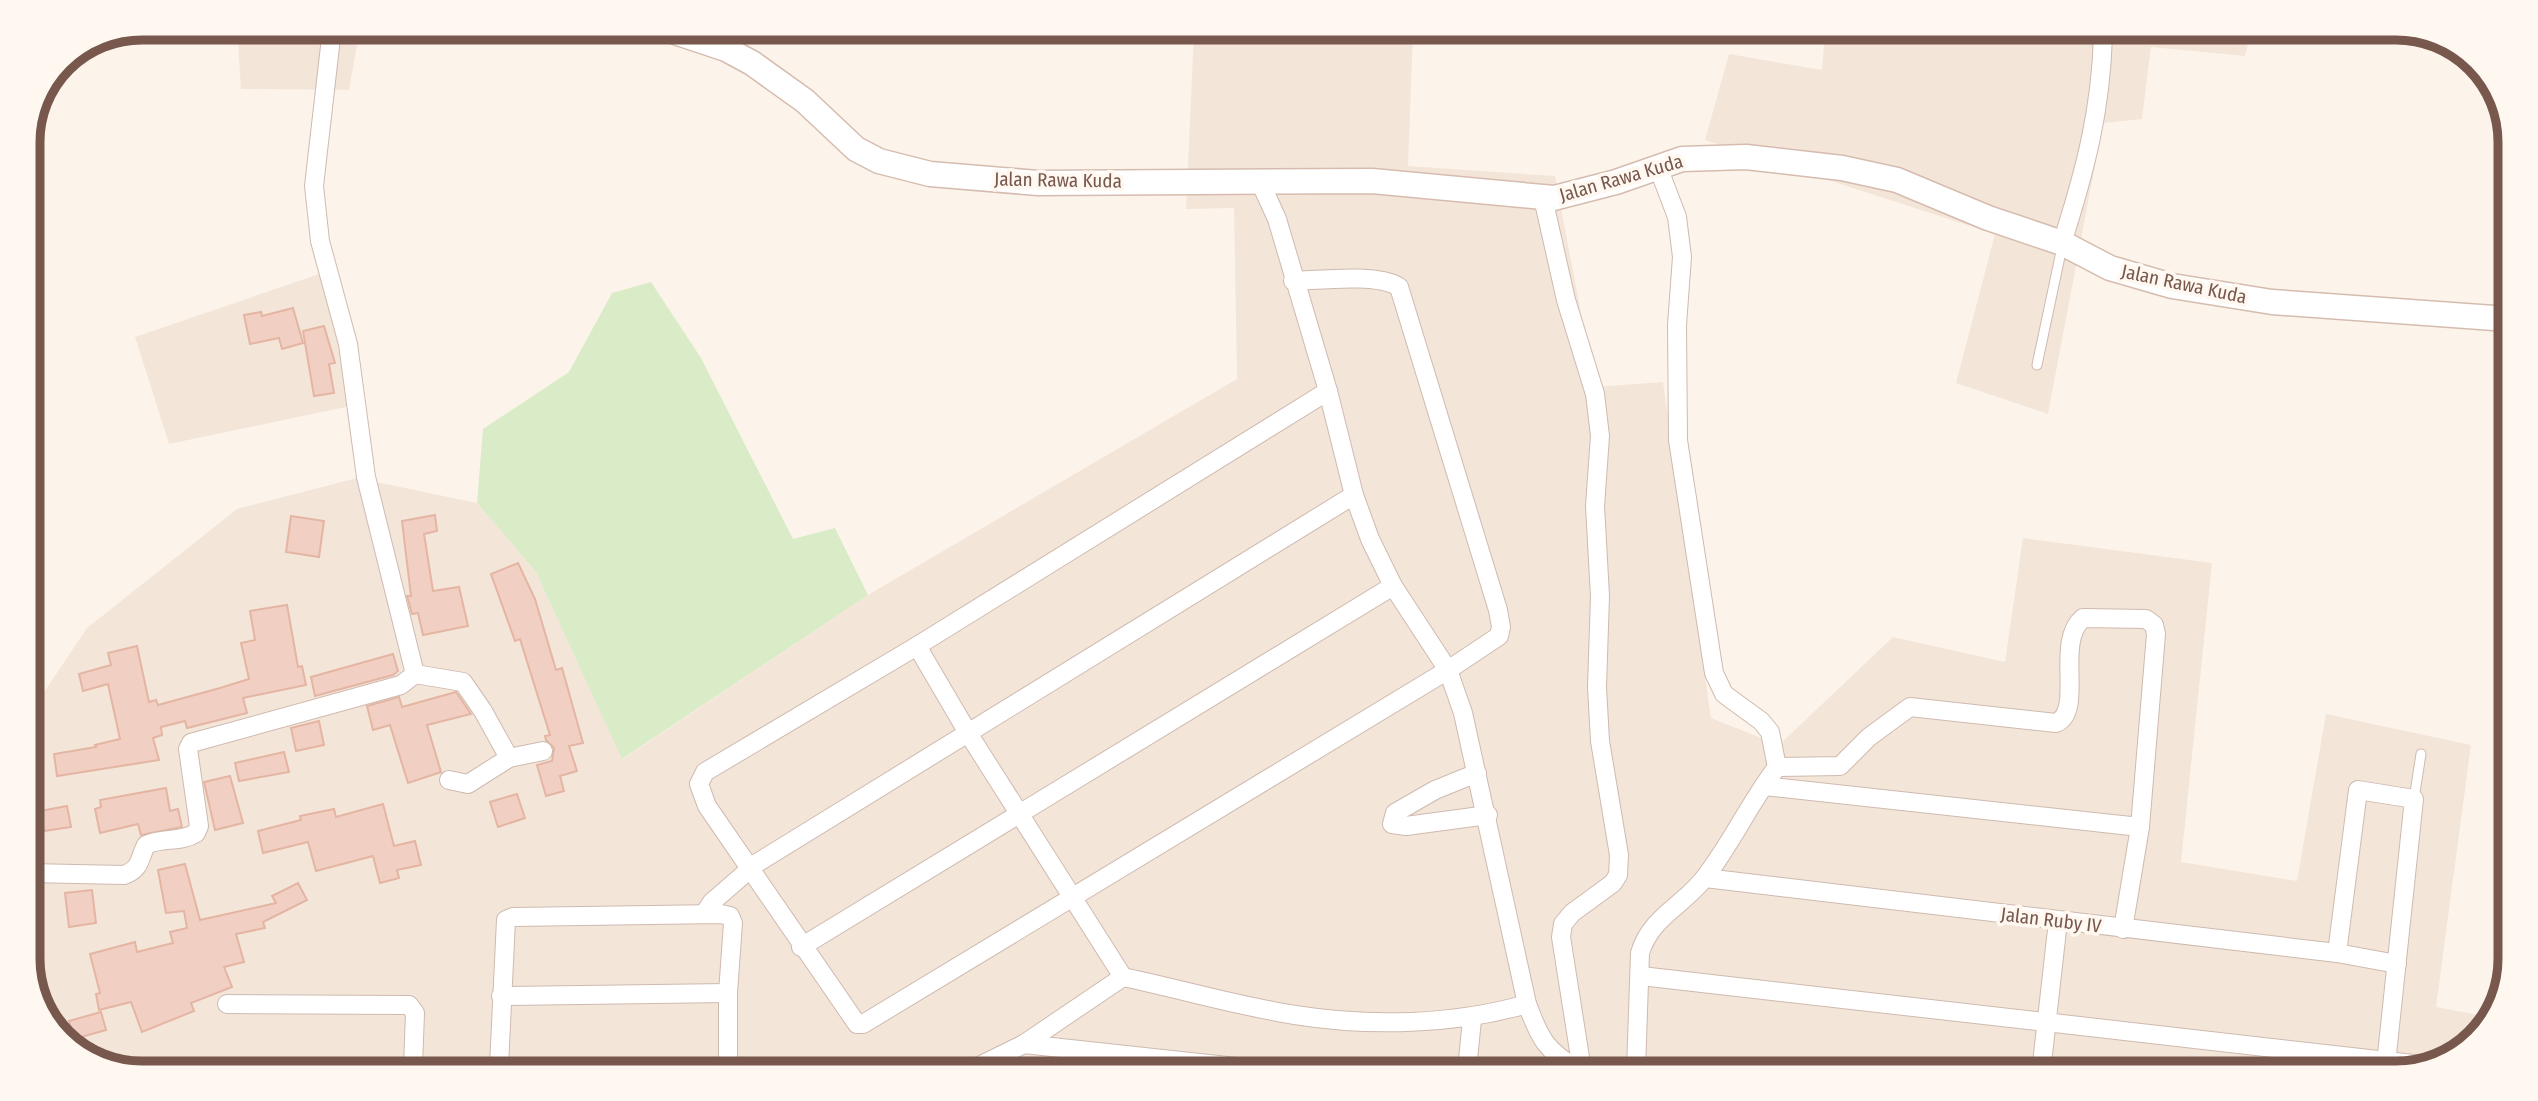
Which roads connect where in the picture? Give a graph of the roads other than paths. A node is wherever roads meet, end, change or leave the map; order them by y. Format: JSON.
{"nodes":[{"id":1,"x":331,"y":40,"type":"edge"},
{"id":2,"x":699,"y":40,"type":"edge"},
{"id":3,"x":2103,"y":40,"type":"edge"},
{"id":4,"x":1658,"y":167,"type":"junction"},
{"id":5,"x":1261,"y":184,"type":"junction"},
{"id":6,"x":1543,"y":198,"type":"junction"},
{"id":7,"x":2062,"y":243,"type":"junction"},
{"id":8,"x":1293,"y":281,"type":"junction"},
{"id":9,"x":2498,"y":318,"type":"edge"},
{"id":10,"x":2037,"y":365,"type":"dead end"},
{"id":11,"x":1328,"y":391,"type":"junction"},
{"id":12,"x":1354,"y":495,"type":"junction"},
{"id":13,"x":1392,"y":586,"type":"junction"},
{"id":14,"x":917,"y":646,"type":"junction"},
{"id":15,"x":1448,"y":670,"type":"junction"},
{"id":16,"x":415,"y":674,"type":"junction"},
{"id":17,"x":968,"y":733,"type":"junction"},
{"id":18,"x":543,"y":751,"type":"dead end"},
{"id":19,"x":2421,"y":754,"type":"dead end"},
{"id":20,"x":509,"y":758,"type":"junction"},
{"id":21,"x":1777,"y":767,"type":"junction"},
{"id":22,"x":1477,"y":773,"type":"junction"},
{"id":23,"x":449,"y":780,"type":"dead end"},
{"id":24,"x":1764,"y":786,"type":"junction"},
{"id":25,"x":2414,"y":799,"type":"junction"},
{"id":26,"x":1021,"y":813,"type":"junction"},
{"id":27,"x":1488,"y":814,"type":"junction"},
{"id":28,"x":2140,"y":827,"type":"junction"},
{"id":29,"x":748,"y":869,"type":"junction"},
{"id":30,"x":40,"y":873,"type":"edge"},
{"id":31,"x":1705,"y":878,"type":"junction"},
{"id":32,"x":1072,"y":897,"type":"junction"},
{"id":33,"x":704,"y":914,"type":"junction"},
{"id":34,"x":2058,"y":921,"type":"junction"},
{"id":35,"x":2123,"y":929,"type":"junction"},
{"id":36,"x":801,"y":947,"type":"junction"},
{"id":37,"x":2337,"y":953,"type":"junction"},
{"id":38,"x":2397,"y":964,"type":"junction"},
{"id":39,"x":1641,"y":976,"type":"junction"},
{"id":40,"x":1123,"y":977,"type":"junction"},
{"id":41,"x":728,"y":993,"type":"junction"},
{"id":42,"x":501,"y":996,"type":"junction"},
{"id":43,"x":227,"y":1004,"type":"dead end"},
{"id":44,"x":1527,"y":1004,"type":"junction"},
{"id":45,"x":1472,"y":1018,"type":"junction"},
{"id":46,"x":2046,"y":1020,"type":"junction"},
{"id":47,"x":1024,"y":1044,"type":"junction"},
{"id":48,"x":413,"y":1061,"type":"edge"},
{"id":49,"x":499,"y":1061,"type":"edge"},
{"id":50,"x":728,"y":1061,"type":"edge"},
{"id":51,"x":989,"y":1061,"type":"edge"},
{"id":52,"x":1181,"y":1061,"type":"edge"},
{"id":53,"x":1468,"y":1061,"type":"edge"},
{"id":54,"x":1567,"y":1061,"type":"edge"},
{"id":55,"x":1580,"y":1061,"type":"edge"},
{"id":56,"x":1636,"y":1061,"type":"edge"},
{"id":57,"x":2041,"y":1061,"type":"edge"},
{"id":58,"x":2342,"y":1061,"type":"edge"},
{"id":59,"x":2386,"y":1061,"type":"edge"}],
"edges":[{"from":1,"to":16,"type":"street"},
{"from":2,"to":5,"type":"street","name":"Jalan Rawa Kuda"},
{"from":3,"to":7,"type":"street"},
{"from":4,"to":6,"type":"street","name":"Jalan Rawa Kuda"},
{"from":4,"to":7,"type":"street","name":"Jalan Rawa Kuda"},
{"from":4,"to":21,"type":"street"},
{"from":5,"to":6,"type":"street","name":"Jalan Rawa Kuda"},
{"from":5,"to":8,"type":"street"},
{"from":6,"to":55,"type":"street"},
{"from":7,"to":9,"type":"street","name":"Jalan Rawa Kuda"},
{"from":7,"to":10,"type":"lane"},
{"from":8,"to":11,"type":"street"},
{"from":8,"to":15,"type":"street"},
{"from":11,"to":12,"type":"street"},
{"from":11,"to":14,"type":"street"},
{"from":12,"to":13,"type":"street"},
{"from":12,"to":17,"type":"street"},
{"from":13,"to":15,"type":"street"},
{"from":13,"to":26,"type":"street"},
{"from":14,"to":17,"type":"street"},
{"from":14,"to":29,"type":"street"},
{"from":15,"to":22,"type":"street"},
{"from":15,"to":32,"type":"street"},
{"from":16,"to":20,"type":"street"},
{"from":16,"to":30,"type":"street"},
{"from":17,"to":26,"type":"street"},
{"from":17,"to":29,"type":"street"},
{"from":18,"to":20,"type":"street"},
{"from":19,"to":25,"type":"lane"},
{"from":20,"to":23,"type":"street"},
{"from":21,"to":24,"type":"street"},
{"from":21,"to":28,"type":"street"},
{"from":22,"to":27,"type":"street"},
{"from":22,"to":27,"type":"street"},
{"from":24,"to":28,"type":"street"},
{"from":24,"to":31,"type":"street"},
{"from":25,"to":37,"type":"street"},
{"from":25,"to":38,"type":"street"},
{"from":26,"to":32,"type":"street"},
{"from":26,"to":36,"type":"street"},
{"from":27,"to":44,"type":"street"},
{"from":28,"to":35,"type":"street"},
{"from":29,"to":33,"type":"street"},
{"from":29,"to":36,"type":"street"},
{"from":31,"to":34,"type":"street","name":"Jalan Ruby IV"},
{"from":31,"to":39,"type":"street"},
{"from":32,"to":36,"type":"street"},
{"from":32,"to":40,"type":"street"},
{"from":33,"to":41,"type":"street"},
{"from":33,"to":42,"type":"street"},
{"from":34,"to":35,"type":"street","name":"Jalan Ruby IV"},
{"from":34,"to":46,"type":"street"},
{"from":35,"to":37,"type":"street","name":"Jalan Ruby IV"},
{"from":37,"to":38,"type":"street","name":"Jalan Ruby IV"},
{"from":38,"to":59,"type":"street"},
{"from":39,"to":46,"type":"street"},
{"from":39,"to":56,"type":"street"},
{"from":40,"to":45,"type":"street"},
{"from":40,"to":47,"type":"street"},
{"from":41,"to":42,"type":"street"},
{"from":41,"to":50,"type":"street"},
{"from":42,"to":49,"type":"street"},
{"from":43,"to":48,"type":"street"},
{"from":44,"to":45,"type":"street"},
{"from":44,"to":54,"type":"street"},
{"from":45,"to":53,"type":"street"},
{"from":46,"to":57,"type":"street"},
{"from":46,"to":58,"type":"street"},
{"from":47,"to":51,"type":"street"},
{"from":47,"to":52,"type":"street"}]}
